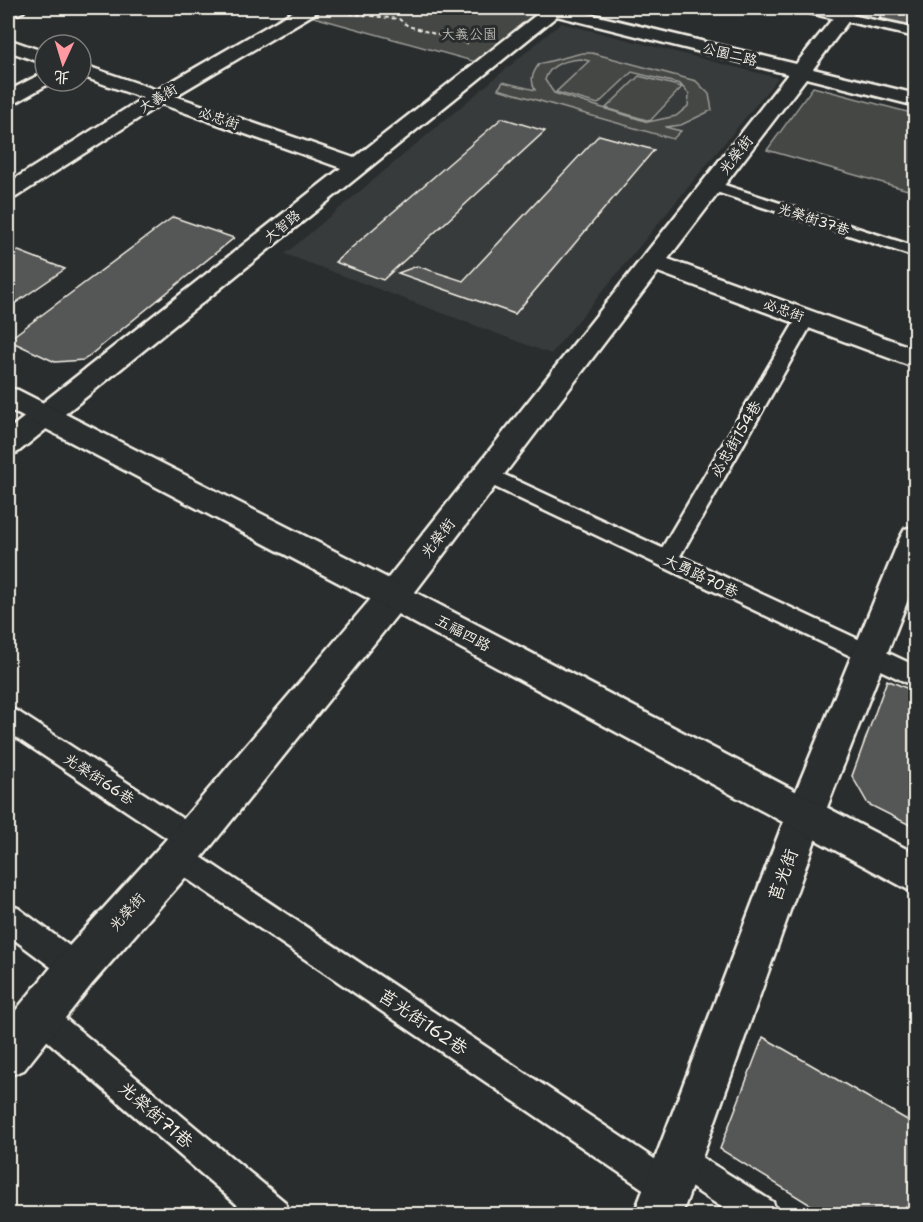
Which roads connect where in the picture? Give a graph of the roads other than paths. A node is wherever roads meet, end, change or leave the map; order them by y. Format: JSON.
{"nodes":[{"id":1,"x":17,"y":8,"type":"edge"},
{"id":2,"x":281,"y":8,"type":"edge"},
{"id":3,"x":552,"y":8,"type":"edge"},
{"id":4,"x":805,"y":8,"type":"edge"},
{"id":5,"x":307,"y":10,"type":"edge"},
{"id":6,"x":8,"y":12,"type":"edge"},
{"id":7,"x":846,"y":12,"type":"edge"},
{"id":8,"x":915,"y":33,"type":"edge"},
{"id":9,"x":8,"y":45,"type":"edge"},
{"id":10,"x":33,"y":54,"type":"edge"},
{"id":11,"x":801,"y":72,"type":"junction"},
{"id":12,"x":93,"y":74,"type":"edge"},
{"id":13,"x":33,"y":85,"type":"edge"},
{"id":14,"x":159,"y":97,"type":"junction"},
{"id":15,"x":8,"y":99,"type":"edge"},
{"id":16,"x":915,"y":100,"type":"edge"},
{"id":17,"x":357,"y":166,"type":"junction"},
{"id":18,"x":712,"y":186,"type":"junction"},
{"id":19,"x":8,"y":192,"type":"edge"},
{"id":20,"x":915,"y":252,"type":"edge"},
{"id":21,"x":653,"y":262,"type":"junction"},
{"id":22,"x":806,"y":318,"type":"junction"},
{"id":23,"x":915,"y":359,"type":"edge"},
{"id":24,"x":8,"y":397,"type":"edge"},
{"id":25,"x":44,"y":416,"type":"junction"},
{"id":26,"x":8,"y":445,"type":"edge"},
{"id":27,"x":487,"y":475,"type":"junction"},
{"id":28,"x":915,"y":538,"type":"edge"},
{"id":29,"x":667,"y":559,"type":"junction"},
{"id":30,"x":393,"y":596,"type":"junction"},
{"id":31,"x":869,"y":656,"type":"junction"},
{"id":32,"x":915,"y":677,"type":"edge"},
{"id":33,"x":8,"y":719,"type":"edge"},
{"id":34,"x":805,"y":815,"type":"junction"},
{"id":35,"x":184,"y":848,"type":"junction"},
{"id":36,"x":915,"y":875,"type":"edge"},
{"id":37,"x":8,"y":918,"type":"edge"},
{"id":38,"x":77,"y":969,"type":"junction"},
{"id":39,"x":39,"y":1014,"type":"junction"},
{"id":40,"x":8,"y":1054,"type":"edge"},
{"id":41,"x":669,"y":1188,"type":"edge"},
{"id":42,"x":273,"y":1215,"type":"edge"},
{"id":43,"x":761,"y":1215,"type":"edge"}],
"edges":[{"from":1,"to":6,"type":"street"},
{"from":2,"to":5,"type":"street"},
{"from":3,"to":11,"type":"street","name":"公園二路"},
{"from":3,"to":17,"type":"street","name":"大智路"},
{"from":4,"to":7,"type":"lane"},
{"from":5,"to":14,"type":"street","name":"大義街"},
{"from":7,"to":8,"type":"lane"},
{"from":7,"to":11,"type":"street","name":"光榮街"},
{"from":9,"to":10,"type":"street"},
{"from":11,"to":16,"type":"street","name":"公園二路"},
{"from":11,"to":18,"type":"street","name":"光榮街"},
{"from":12,"to":14,"type":"street","name":"必忠街"},
{"from":13,"to":15,"type":"street"},
{"from":14,"to":17,"type":"street","name":"必忠街"},
{"from":14,"to":19,"type":"street","name":"大義街"},
{"from":17,"to":25,"type":"street","name":"大智路"},
{"from":18,"to":20,"type":"lane","name":"光榮街37巷"},
{"from":18,"to":21,"type":"street","name":"光榮街"},
{"from":21,"to":22,"type":"street","name":"必忠街"},
{"from":21,"to":27,"type":"street","name":"光榮街"},
{"from":22,"to":23,"type":"street","name":"必忠街"},
{"from":22,"to":29,"type":"lane","name":"必忠街154巷"},
{"from":24,"to":25,"type":"street","name":"五福四路"},
{"from":25,"to":26,"type":"street","name":"大智路"},
{"from":25,"to":30,"type":"street","name":"五福四路"},
{"from":27,"to":29,"type":"lane","name":"大勇路70巷"},
{"from":27,"to":30,"type":"street","name":"光榮街"},
{"from":28,"to":31,"type":"street","name":"莒光街"},
{"from":29,"to":31,"type":"lane","name":"大勇路70巷"},
{"from":30,"to":34,"type":"street","name":"五福四路"},
{"from":30,"to":35,"type":"street","name":"光榮街"},
{"from":31,"to":32,"type":"lane","name":"大勇路70巷"},
{"from":31,"to":34,"type":"street","name":"莒光街"},
{"from":33,"to":35,"type":"lane","name":"光榮街66巷"},
{"from":34,"to":36,"type":"street","name":"五福四路"},
{"from":34,"to":41,"type":"street","name":"莒光街"},
{"from":35,"to":38,"type":"street","name":"光榮街"},
{"from":35,"to":41,"type":"lane","name":"莒光街162巷"},
{"from":37,"to":38,"type":"lane"},
{"from":38,"to":39,"type":"street","name":"光榮街"},
{"from":39,"to":40,"type":"street","name":"光榮街"},
{"from":39,"to":42,"type":"lane","name":"光榮街71巷"},
{"from":41,"to":43,"type":"lane","name":"莒光街162巷"}]}
